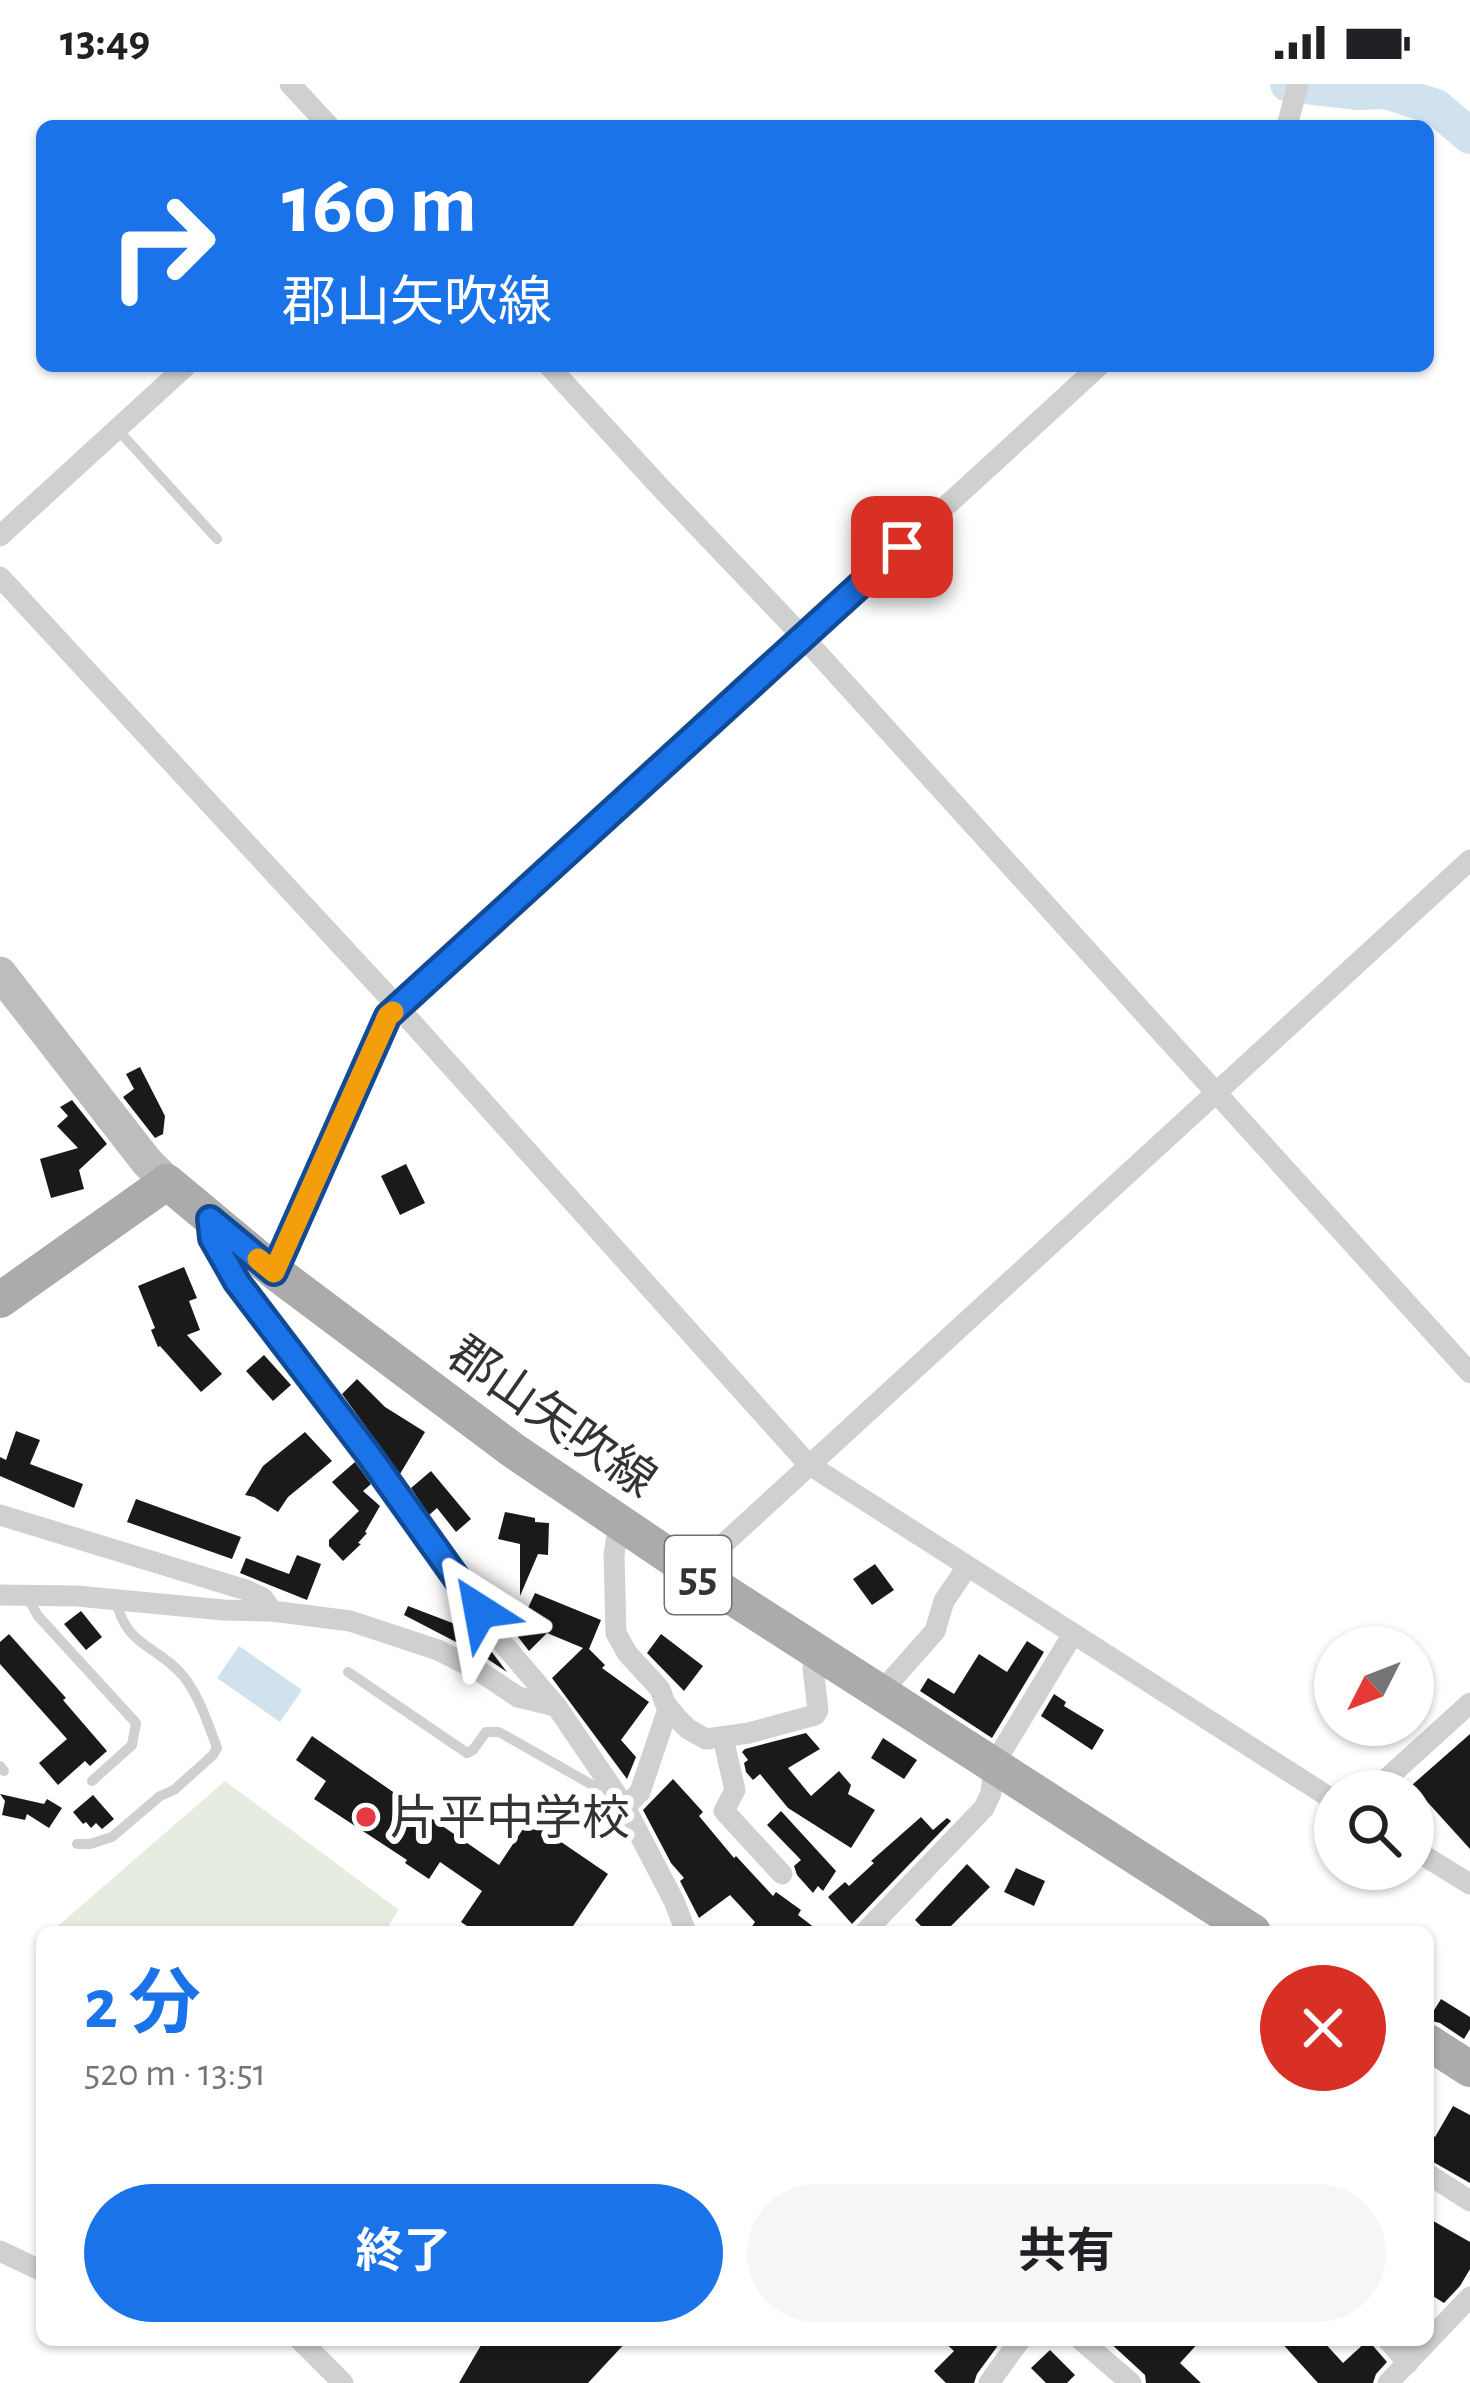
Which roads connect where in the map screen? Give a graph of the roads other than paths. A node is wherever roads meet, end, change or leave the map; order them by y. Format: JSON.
{"nodes":[{"id":1,"x":290,"y":84,"type":"edge"},
{"id":2,"x":1298,"y":84,"type":"edge"},
{"id":3,"x":323,"y":120,"type":"edge"},
{"id":4,"x":1289,"y":120,"type":"edge"},
{"id":5,"x":180,"y":372,"type":"edge"},
{"id":6,"x":554,"y":372,"type":"edge"},
{"id":7,"x":1092,"y":372,"type":"edge"},
{"id":8,"x":117,"y":429,"type":"junction"},
{"id":9,"x":0,"y":536,"type":"edge"},
{"id":10,"x":217,"y":539,"type":"dead end"},
{"id":11,"x":0,"y":577,"type":"edge"},
{"id":12,"x":804,"y":638,"type":"junction"},
{"id":13,"x":1470,"y":860,"type":"edge"},
{"id":14,"x":0,"y":973,"type":"edge"},
{"id":15,"x":398,"y":1007,"type":"junction"},
{"id":16,"x":1216,"y":1094,"type":"junction"},
{"id":17,"x":167,"y":1182,"type":"junction"},
{"id":18,"x":210,"y":1219,"type":"junction"},
{"id":19,"x":274,"y":1272,"type":"junction"},
{"id":20,"x":0,"y":1300,"type":"edge"},
{"id":21,"x":1470,"y":1373,"type":"edge"},
{"id":22,"x":808,"y":1464,"type":"junction"},
{"id":23,"x":0,"y":1515,"type":"edge"},
{"id":24,"x":619,"y":1522,"type":"junction"},
{"id":25,"x":968,"y":1567,"type":"junction"},
{"id":26,"x":693,"y":1572,"type":"junction"},
{"id":27,"x":0,"y":1595,"type":"edge"},
{"id":28,"x":29,"y":1595,"type":"junction"},
{"id":29,"x":116,"y":1600,"type":"junction"},
{"id":30,"x":272,"y":1611,"type":"junction"},
{"id":31,"x":1073,"y":1634,"type":"junction"},
{"id":32,"x":817,"y":1651,"type":"junction"},
{"id":33,"x":348,"y":1672,"type":"dead end"},
{"id":34,"x":884,"y":1693,"type":"junction"},
{"id":35,"x":1470,"y":1703,"type":"edge"},
{"id":36,"x":557,"y":1707,"type":"junction"},
{"id":37,"x":668,"y":1708,"type":"junction"},
{"id":38,"x":723,"y":1738,"type":"junction"},
{"id":39,"x":994,"y":1764,"type":"junction"},
{"id":40,"x":1395,"y":1770,"type":"edge"},
{"id":41,"x":92,"y":1781,"type":"dead end"},
{"id":42,"x":610,"y":1785,"type":"junction"},
{"id":43,"x":1314,"y":1788,"type":"edge"},
{"id":44,"x":625,"y":1808,"type":"junction"},
{"id":45,"x":77,"y":1844,"type":"dead end"},
{"id":46,"x":1434,"y":1862,"type":"edge"},
{"id":47,"x":782,"y":1874,"type":"dead end"},
{"id":48,"x":1470,"y":1884,"type":"edge"},
{"id":49,"x":684,"y":1926,"type":"edge"},
{"id":50,"x":872,"y":1926,"type":"edge"},
{"id":51,"x":1244,"y":1926,"type":"edge"},
{"id":52,"x":1434,"y":2046,"type":"edge"},
{"id":53,"x":1470,"y":2069,"type":"edge"},
{"id":54,"x":1434,"y":2178,"type":"edge"},
{"id":55,"x":1470,"y":2201,"type":"edge"},
{"id":56,"x":0,"y":2251,"type":"edge"},
{"id":57,"x":36,"y":2268,"type":"edge"},
{"id":58,"x":1470,"y":2297,"type":"edge"},
{"id":59,"x":1436,"y":2316,"type":"edge"},
{"id":60,"x":306,"y":2346,"type":"edge"},
{"id":61,"x":1016,"y":2346,"type":"edge"},
{"id":62,"x":1097,"y":2346,"type":"edge"},
{"id":63,"x":1393,"y":2346,"type":"edge"},
{"id":64,"x":1418,"y":2346,"type":"edge"},
{"id":65,"x":1408,"y":2363,"type":"junction"},
{"id":66,"x":343,"y":2383,"type":"edge"},
{"id":67,"x":988,"y":2383,"type":"edge"},
{"id":68,"x":1131,"y":2383,"type":"edge"},
{"id":69,"x":1388,"y":2383,"type":"edge"}],
"edges":[{"from":1,"to":3,"type":"street"},
{"from":2,"to":4,"type":"street"},
{"from":5,"to":8,"type":"street"},
{"from":6,"to":12,"type":"street"},
{"from":7,"to":12,"type":"street"},
{"from":8,"to":9,"type":"street"},
{"from":8,"to":10,"type":"lane"},
{"from":11,"to":15,"type":"street"},
{"from":12,"to":15,"type":"street"},
{"from":12,"to":16,"type":"street"},
{"from":13,"to":16,"type":"street"},
{"from":14,"to":17,"type":"main road"},
{"from":15,"to":19,"type":"street"},
{"from":15,"to":22,"type":"street"},
{"from":16,"to":21,"type":"street"},
{"from":16,"to":22,"type":"street"},
{"from":17,"to":18,"type":"main road","name":"郡山矢吹線","number":"55"},
{"from":17,"to":20,"type":"main road"},
{"from":18,"to":19,"type":"main road","name":"郡山矢吹線","number":"55"},
{"from":18,"to":36,"type":"street"},
{"from":19,"to":24,"type":"main road","name":"郡山矢吹線","number":"55"},
{"from":22,"to":25,"type":"street"},
{"from":22,"to":26,"type":"street"},
{"from":23,"to":30,"type":"street"},
{"from":24,"to":26,"type":"main road","name":"郡山矢吹線","number":"55"},
{"from":24,"to":37,"type":"street"},
{"from":25,"to":31,"type":"street"},
{"from":25,"to":34,"type":"street"},
{"from":26,"to":32,"type":"main road","name":"郡山矢吹線","number":"55"},
{"from":27,"to":28,"type":"street"},
{"from":28,"to":29,"type":"street"},
{"from":28,"to":41,"type":"lane"},
{"from":29,"to":30,"type":"street"},
{"from":29,"to":45,"type":"lane"},
{"from":30,"to":36,"type":"street"},
{"from":31,"to":39,"type":"street"},
{"from":31,"to":43,"type":"street"},
{"from":32,"to":34,"type":"main road","name":"郡山矢吹線","number":"55"},
{"from":32,"to":38,"type":"street"},
{"from":33,"to":42,"type":"lane"},
{"from":34,"to":39,"type":"main road","name":"郡山矢吹線","number":"55"},
{"from":35,"to":40,"type":"street"},
{"from":36,"to":42,"type":"street"},
{"from":37,"to":38,"type":"street"},
{"from":37,"to":44,"type":"street"},
{"from":38,"to":47,"type":"street"},
{"from":39,"to":50,"type":"street"},
{"from":39,"to":51,"type":"main road","name":"郡山矢吹線","number":"55"},
{"from":42,"to":44,"type":"street"},
{"from":44,"to":49,"type":"street"},
{"from":46,"to":48,"type":"street"},
{"from":52,"to":53,"type":"main road"},
{"from":54,"to":55,"type":"street"},
{"from":56,"to":57,"type":"street"},
{"from":58,"to":59,"type":"street"},
{"from":60,"to":66,"type":"street"},
{"from":61,"to":67,"type":"street"},
{"from":62,"to":68,"type":"street"},
{"from":63,"to":65,"type":"street"},
{"from":64,"to":65,"type":"street"},
{"from":65,"to":69,"type":"street"}]}
